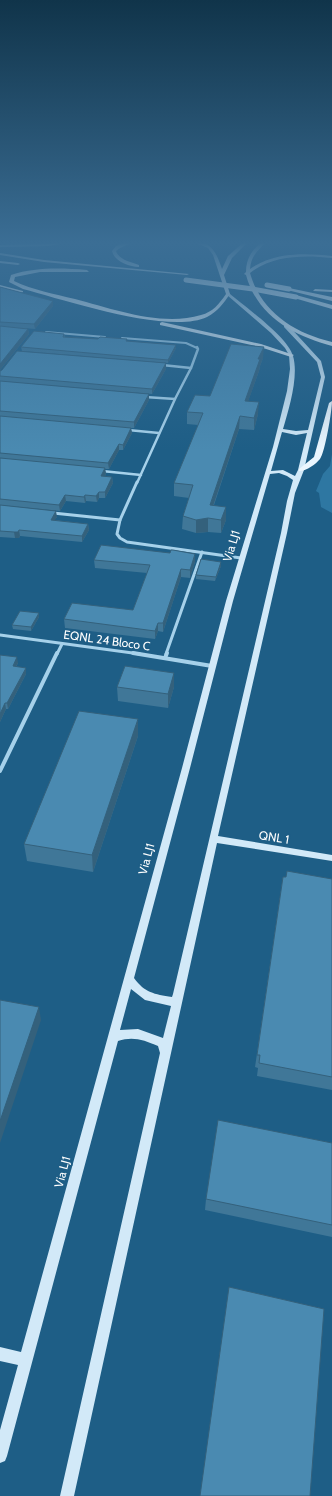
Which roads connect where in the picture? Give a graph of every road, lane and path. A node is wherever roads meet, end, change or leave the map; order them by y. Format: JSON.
{"nodes":[{"id":1,"x":103,"y":311,"type":"edge"},
{"id":2,"x":114,"y":311,"type":"edge"},
{"id":3,"x":215,"y":311,"type":"edge"},
{"id":4,"x":245,"y":311,"type":"edge"},
{"id":5,"x":269,"y":311,"type":"edge"},
{"id":6,"x":286,"y":326,"type":"junction"},
{"id":7,"x":40,"y":332,"type":"edge"},
{"id":8,"x":110,"y":337,"type":"edge"},
{"id":9,"x":117,"y":338,"type":"edge"},
{"id":10,"x":332,"y":344,"type":"edge"},
{"id":11,"x":291,"y":355,"type":"junction"},
{"id":12,"x":156,"y":365,"type":"edge"},
{"id":13,"x":191,"y":368,"type":"junction"},
{"id":14,"x":143,"y":396,"type":"edge"},
{"id":15,"x":175,"y":399,"type":"junction"},
{"id":16,"x":332,"y":403,"type":"edge"},
{"id":17,"x":127,"y":430,"type":"edge"},
{"id":18,"x":280,"y":430,"type":"junction"},
{"id":19,"x":310,"y":431,"type":"junction"},
{"id":20,"x":159,"y":433,"type":"junction"},
{"id":21,"x":94,"y":470,"type":"edge"},
{"id":22,"x":301,"y":470,"type":"junction"},
{"id":23,"x":268,"y":473,"type":"junction"},
{"id":24,"x":141,"y":475,"type":"junction"},
{"id":25,"x":296,"y":480,"type":"junction"},
{"id":26,"x":45,"y":512,"type":"edge"},
{"id":27,"x":120,"y":520,"type":"junction"},
{"id":28,"x":202,"y":552,"type":"junction"},
{"id":29,"x":241,"y":558,"type":"junction"},
{"id":30,"x":0,"y":635,"type":"edge"},
{"id":31,"x":62,"y":644,"type":"junction"},
{"id":32,"x":165,"y":658,"type":"junction"},
{"id":33,"x":212,"y":666,"type":"junction"},
{"id":34,"x":0,"y":771,"type":"edge"},
{"id":35,"x":213,"y":839,"type":"junction"},
{"id":36,"x":332,"y":858,"type":"edge"},
{"id":37,"x":129,"y":979,"type":"junction"},
{"id":38,"x":178,"y":995,"type":"junction"},
{"id":39,"x":113,"y":1038,"type":"junction"},
{"id":40,"x":165,"y":1053,"type":"junction"},
{"id":41,"x":0,"y":1354,"type":"edge"},
{"id":42,"x":26,"y":1360,"type":"junction"},
{"id":43,"x":0,"y":1456,"type":"edge"},
{"id":44,"x":67,"y":1496,"type":"edge"}],
"edges":[{"from":1,"to":11,"type":"main road"},
{"from":2,"to":3,"type":"main road"},
{"from":4,"to":11,"type":"main road"},
{"from":5,"to":6,"type":"main road"},
{"from":6,"to":10,"type":"main road"},
{"from":6,"to":19,"type":"main road"},
{"from":7,"to":8,"type":"street"},
{"from":9,"to":13,"type":"street"},
{"from":11,"to":18,"type":"main road","name":"Via LJ1"},
{"from":12,"to":13,"type":"street"},
{"from":13,"to":15,"type":"street"},
{"from":14,"to":15,"type":"street"},
{"from":15,"to":20,"type":"street"},
{"from":16,"to":22,"type":"main road"},
{"from":17,"to":20,"type":"street"},
{"from":18,"to":19,"type":"main road"},
{"from":18,"to":23,"type":"main road","name":"Via LJ1"},
{"from":19,"to":22,"type":"main road"},
{"from":20,"to":24,"type":"street"},
{"from":21,"to":24,"type":"street"},
{"from":22,"to":25,"type":"main road"},
{"from":23,"to":25,"type":"main road"},
{"from":23,"to":29,"type":"main road","name":"Via LJ1"},
{"from":24,"to":27,"type":"street"},
{"from":25,"to":35,"type":"main road"},
{"from":26,"to":27,"type":"street"},
{"from":27,"to":28,"type":"street"},
{"from":28,"to":29,"type":"street"},
{"from":28,"to":32,"type":"street"},
{"from":29,"to":33,"type":"main road","name":"Via LJ1"},
{"from":30,"to":31,"type":"street","name":"EQNL 24 Bloco C"},
{"from":31,"to":32,"type":"street","name":"EQNL 24 Bloco C"},
{"from":31,"to":34,"type":"street"},
{"from":32,"to":33,"type":"street","name":"EQNL 24 Bloco C"},
{"from":33,"to":37,"type":"main road","name":"Via LJ1"},
{"from":35,"to":36,"type":"main road","name":"QNL 1"},
{"from":35,"to":38,"type":"main road"},
{"from":37,"to":38,"type":"main road"},
{"from":37,"to":39,"type":"main road","name":"Via LJ1"},
{"from":38,"to":40,"type":"main road"},
{"from":39,"to":40,"type":"main road"},
{"from":39,"to":42,"type":"main road","name":"Via LJ1"},
{"from":40,"to":44,"type":"main road"},
{"from":41,"to":42,"type":"main road"},
{"from":42,"to":43,"type":"main road","name":"Via LJ1"}]}
